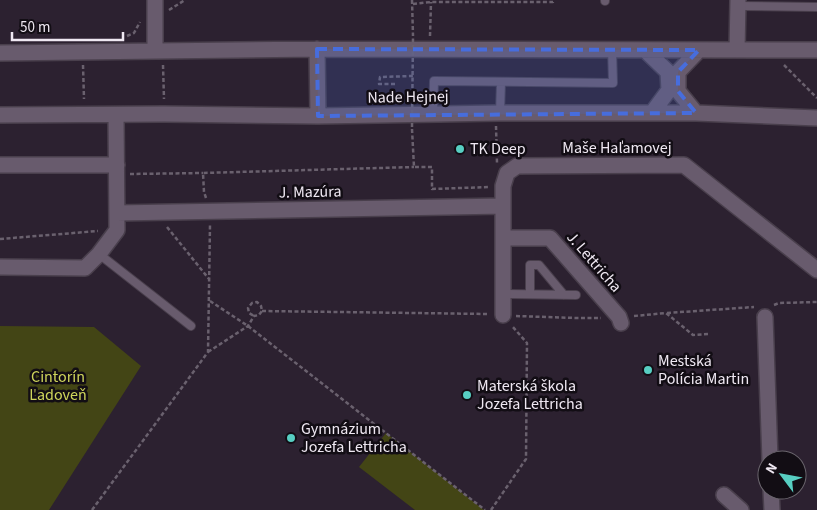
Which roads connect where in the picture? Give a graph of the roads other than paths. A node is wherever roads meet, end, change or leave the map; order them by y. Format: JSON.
{"nodes":[{"id":1,"x":155,"y":0,"type":"edge"},
{"id":2,"x":738,"y":3,"type":"edge"},
{"id":3,"x":817,"y":7,"type":"edge"},
{"id":4,"x":317,"y":49,"type":"junction"},
{"id":5,"x":612,"y":49,"type":"junction"},
{"id":6,"x":646,"y":50,"type":"junction"},
{"id":7,"x":699,"y":50,"type":"junction"},
{"id":8,"x":736,"y":50,"type":"junction"},
{"id":9,"x":817,"y":50,"type":"edge"},
{"id":10,"x":159,"y":51,"type":"junction"},
{"id":11,"x":0,"y":53,"type":"edge"},
{"id":12,"x":500,"y":82,"type":"junction"},
{"id":13,"x":652,"y":112,"type":"junction"},
{"id":14,"x":696,"y":113,"type":"junction"},
{"id":15,"x":0,"y":115,"type":"edge"},
{"id":16,"x":116,"y":115,"type":"junction"},
{"id":17,"x":433,"y":115,"type":"junction"},
{"id":18,"x":318,"y":116,"type":"junction"},
{"id":19,"x":817,"y":118,"type":"edge"},
{"id":20,"x":496,"y":119,"type":"junction"},
{"id":21,"x":0,"y":166,"type":"edge"},
{"id":22,"x":121,"y":170,"type":"junction"},
{"id":23,"x":503,"y":206,"type":"junction"},
{"id":24,"x":117,"y":213,"type":"junction"},
{"id":25,"x":504,"y":238,"type":"junction"},
{"id":26,"x":99,"y":254,"type":"junction"},
{"id":27,"x":0,"y":267,"type":"edge"},
{"id":28,"x":817,"y":270,"type":"edge"},
{"id":29,"x":503,"y":294,"type":"junction"},
{"id":30,"x":530,"y":294,"type":"junction"},
{"id":31,"x":564,"y":295,"type":"junction"},
{"id":32,"x":576,"y":295,"type":"dead end"},
{"id":33,"x":765,"y":310,"type":"road end"},
{"id":34,"x":499,"y":315,"type":"road end"},
{"id":35,"x":621,"y":323,"type":"dead end"},
{"id":36,"x":191,"y":326,"type":"dead end"},
{"id":37,"x":770,"y":450,"type":"edge"},
{"id":38,"x":724,"y":496,"type":"dead end"},
{"id":39,"x":741,"y":510,"type":"edge"}],
"edges":[{"from":1,"to":10,"type":"street"},
{"from":2,"to":3,"type":"lane"},
{"from":2,"to":8,"type":"street"},
{"from":4,"to":5,"type":"street"},
{"from":4,"to":10,"type":"street"},
{"from":4,"to":18,"type":"street"},
{"from":5,"to":6,"type":"street"},
{"from":5,"to":12,"type":"lane"},
{"from":6,"to":7,"type":"street"},
{"from":6,"to":13,"type":"street"},
{"from":7,"to":8,"type":"street"},
{"from":7,"to":14,"type":"street"},
{"from":8,"to":9,"type":"street"},
{"from":10,"to":11,"type":"street"},
{"from":12,"to":17,"type":"lane"},
{"from":12,"to":20,"type":"lane"},
{"from":13,"to":14,"type":"street","name":"Nade Hejnej"},
{"from":13,"to":20,"type":"street","name":"Nade Hejnej"},
{"from":14,"to":19,"type":"street","name":"Nade Hejnej"},
{"from":15,"to":16,"type":"street","name":"Nade Hejnej"},
{"from":16,"to":18,"type":"street","name":"Nade Hejnej"},
{"from":16,"to":22,"type":"street"},
{"from":17,"to":18,"type":"street","name":"Nade Hejnej"},
{"from":17,"to":20,"type":"street","name":"Nade Hejnej"},
{"from":21,"to":22,"type":"street"},
{"from":22,"to":24,"type":"street"},
{"from":23,"to":24,"type":"street","name":"J. Mazúra"},
{"from":23,"to":25,"type":"street"},
{"from":23,"to":28,"type":"street","name":"Maše Haľamovej"},
{"from":24,"to":26,"type":"street"},
{"from":25,"to":29,"type":"street"},
{"from":25,"to":35,"type":"street","name":"J. Lettricha"},
{"from":26,"to":27,"type":"street"},
{"from":26,"to":36,"type":"lane"},
{"from":29,"to":30,"type":"lane"},
{"from":29,"to":34,"type":"street"},
{"from":30,"to":31,"type":"lane"},
{"from":30,"to":31,"type":"lane"},
{"from":31,"to":32,"type":"lane"},
{"from":33,"to":37,"type":"street"},
{"from":38,"to":39,"type":"street"}]}
